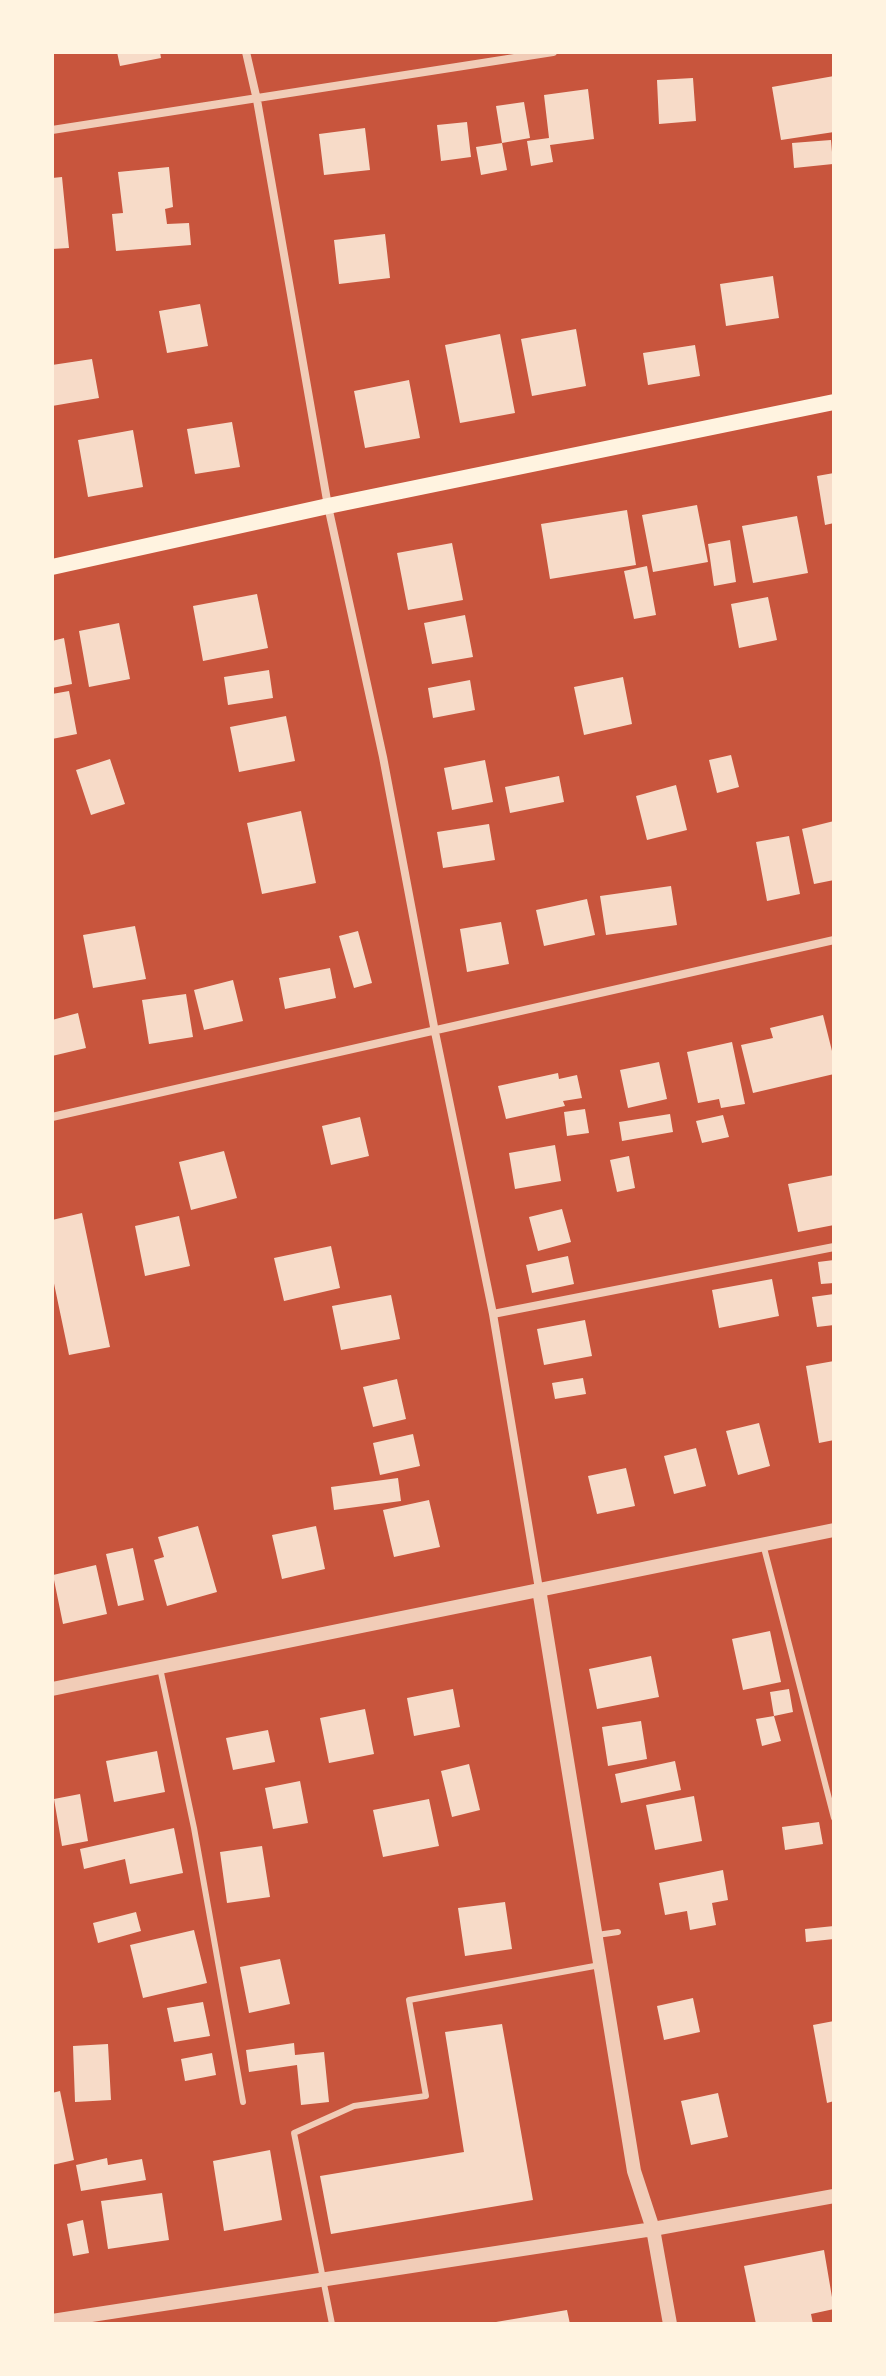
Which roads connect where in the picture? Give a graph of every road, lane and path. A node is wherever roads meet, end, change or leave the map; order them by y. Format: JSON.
{"nodes":[{"id":1,"x":246,"y":52,"type":"edge"},
{"id":2,"x":553,"y":52,"type":"edge"},
{"id":3,"x":257,"y":100,"type":"junction"},
{"id":4,"x":52,"y":130,"type":"edge"},
{"id":5,"x":834,"y":402,"type":"edge"},
{"id":6,"x":328,"y":506,"type":"junction"},
{"id":7,"x":52,"y":567,"type":"edge"},
{"id":8,"x":834,"y":940,"type":"edge"},
{"id":9,"x":435,"y":1032,"type":"junction"},
{"id":10,"x":52,"y":1117,"type":"edge"},
{"id":11,"x":834,"y":1247,"type":"edge"},
{"id":12,"x":493,"y":1314,"type":"junction"},
{"id":13,"x":834,"y":1530,"type":"edge"},
{"id":14,"x":763,"y":1544,"type":"junction"},
{"id":15,"x":539,"y":1589,"type":"junction"},
{"id":16,"x":160,"y":1668,"type":"junction"},
{"id":17,"x":52,"y":1689,"type":"edge"},
{"id":18,"x":834,"y":1818,"type":"edge"},
{"id":19,"x":618,"y":1932,"type":"dead end"},
{"id":20,"x":597,"y":1935,"type":"junction"},
{"id":21,"x":602,"y":1965,"type":"junction"},
{"id":22,"x":243,"y":2102,"type":"dead end"},
{"id":23,"x":833,"y":2200,"type":"edge"},
{"id":24,"x":653,"y":2229,"type":"junction"},
{"id":25,"x":321,"y":2279,"type":"junction"},
{"id":26,"x":52,"y":2321,"type":"edge"},
{"id":27,"x":332,"y":2324,"type":"edge"},
{"id":28,"x":670,"y":2324,"type":"edge"}],
"edges":[{"from":1,"to":3,"type":"street"},
{"from":2,"to":3,"type":"street"},
{"from":3,"to":4,"type":"street"},
{"from":3,"to":6,"type":"street"},
{"from":5,"to":6,"type":"main road"},
{"from":6,"to":7,"type":"main road"},
{"from":6,"to":9,"type":"street"},
{"from":8,"to":9,"type":"street"},
{"from":9,"to":10,"type":"street"},
{"from":9,"to":12,"type":"street"},
{"from":11,"to":12,"type":"street"},
{"from":12,"to":15,"type":"street"},
{"from":13,"to":14,"type":"street"},
{"from":14,"to":15,"type":"street"},
{"from":14,"to":18,"type":"lane"},
{"from":15,"to":16,"type":"street"},
{"from":15,"to":20,"type":"street"},
{"from":16,"to":17,"type":"street"},
{"from":16,"to":22,"type":"lane"},
{"from":19,"to":20,"type":"lane"},
{"from":20,"to":21,"type":"street"},
{"from":21,"to":24,"type":"street"},
{"from":21,"to":25,"type":"lane"},
{"from":23,"to":24,"type":"street"},
{"from":24,"to":25,"type":"street"},
{"from":24,"to":28,"type":"street"},
{"from":25,"to":26,"type":"street"},
{"from":25,"to":27,"type":"lane"}]}
